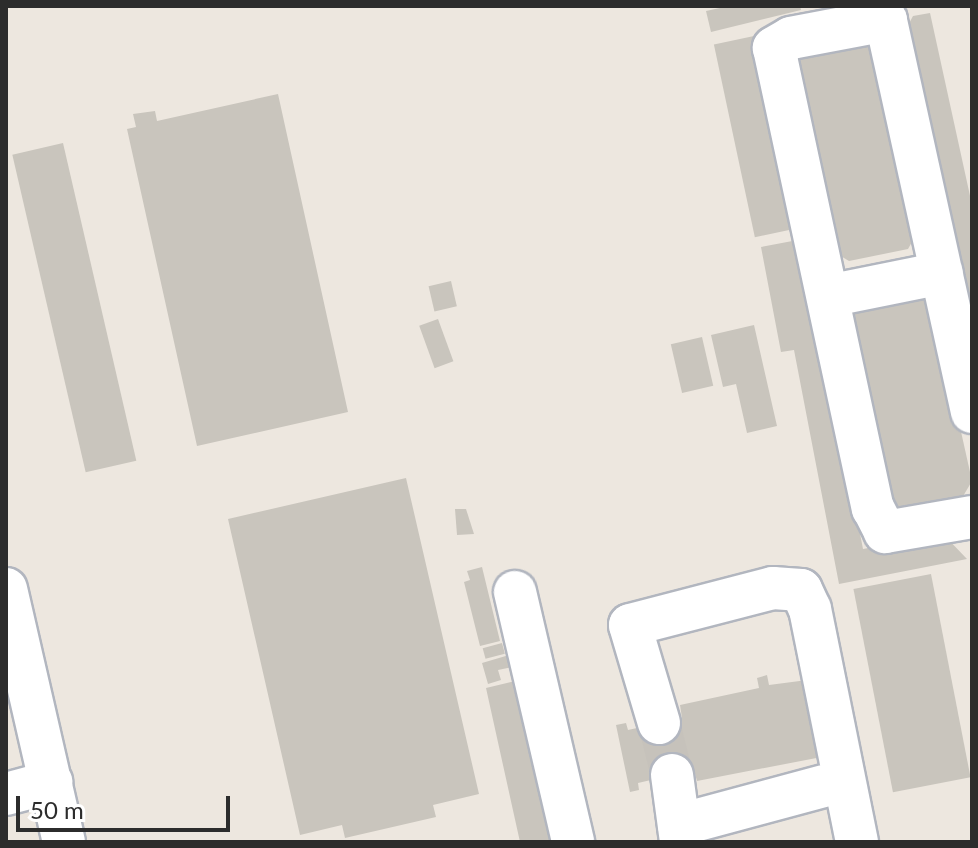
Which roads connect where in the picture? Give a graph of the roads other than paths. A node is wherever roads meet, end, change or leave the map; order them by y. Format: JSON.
{"nodes":[{"id":1,"x":890,"y":13,"type":"edge"},
{"id":2,"x":942,"y":273,"type":"junction"},
{"id":3,"x":828,"y":296,"type":"junction"},
{"id":4,"x":972,"y":412,"type":"edge"},
{"id":5,"x":970,"y":523,"type":"edge"},
{"id":6,"x":6,"y":589,"type":"edge"},
{"id":7,"x":515,"y":592,"type":"dead end"},
{"id":8,"x":659,"y":723,"type":"tunnel mouth"},
{"id":9,"x":672,"y":775,"type":"tunnel mouth"},
{"id":10,"x":51,"y":782,"type":"junction"},
{"id":11,"x":824,"y":786,"type":"dead end"},
{"id":12,"x":6,"y":794,"type":"edge"},
{"id":13,"x":680,"y":834,"type":"edge"},
{"id":14,"x":64,"y":842,"type":"edge"},
{"id":15,"x":573,"y":842,"type":"edge"},
{"id":16,"x":857,"y":842,"type":"edge"}],
"edges":[{"from":1,"to":2,"type":"lane"},
{"from":1,"to":3,"type":"lane"},
{"from":2,"to":3,"type":"lane"},
{"from":2,"to":4,"type":"lane"},
{"from":3,"to":5,"type":"lane"},
{"from":6,"to":10,"type":"lane"},
{"from":7,"to":15,"type":"lane"},
{"from":8,"to":16,"type":"lane"},
{"from":9,"to":13,"type":"lane"},
{"from":10,"to":12,"type":"lane"},
{"from":10,"to":14,"type":"lane"},
{"from":11,"to":13,"type":"lane"}]}
